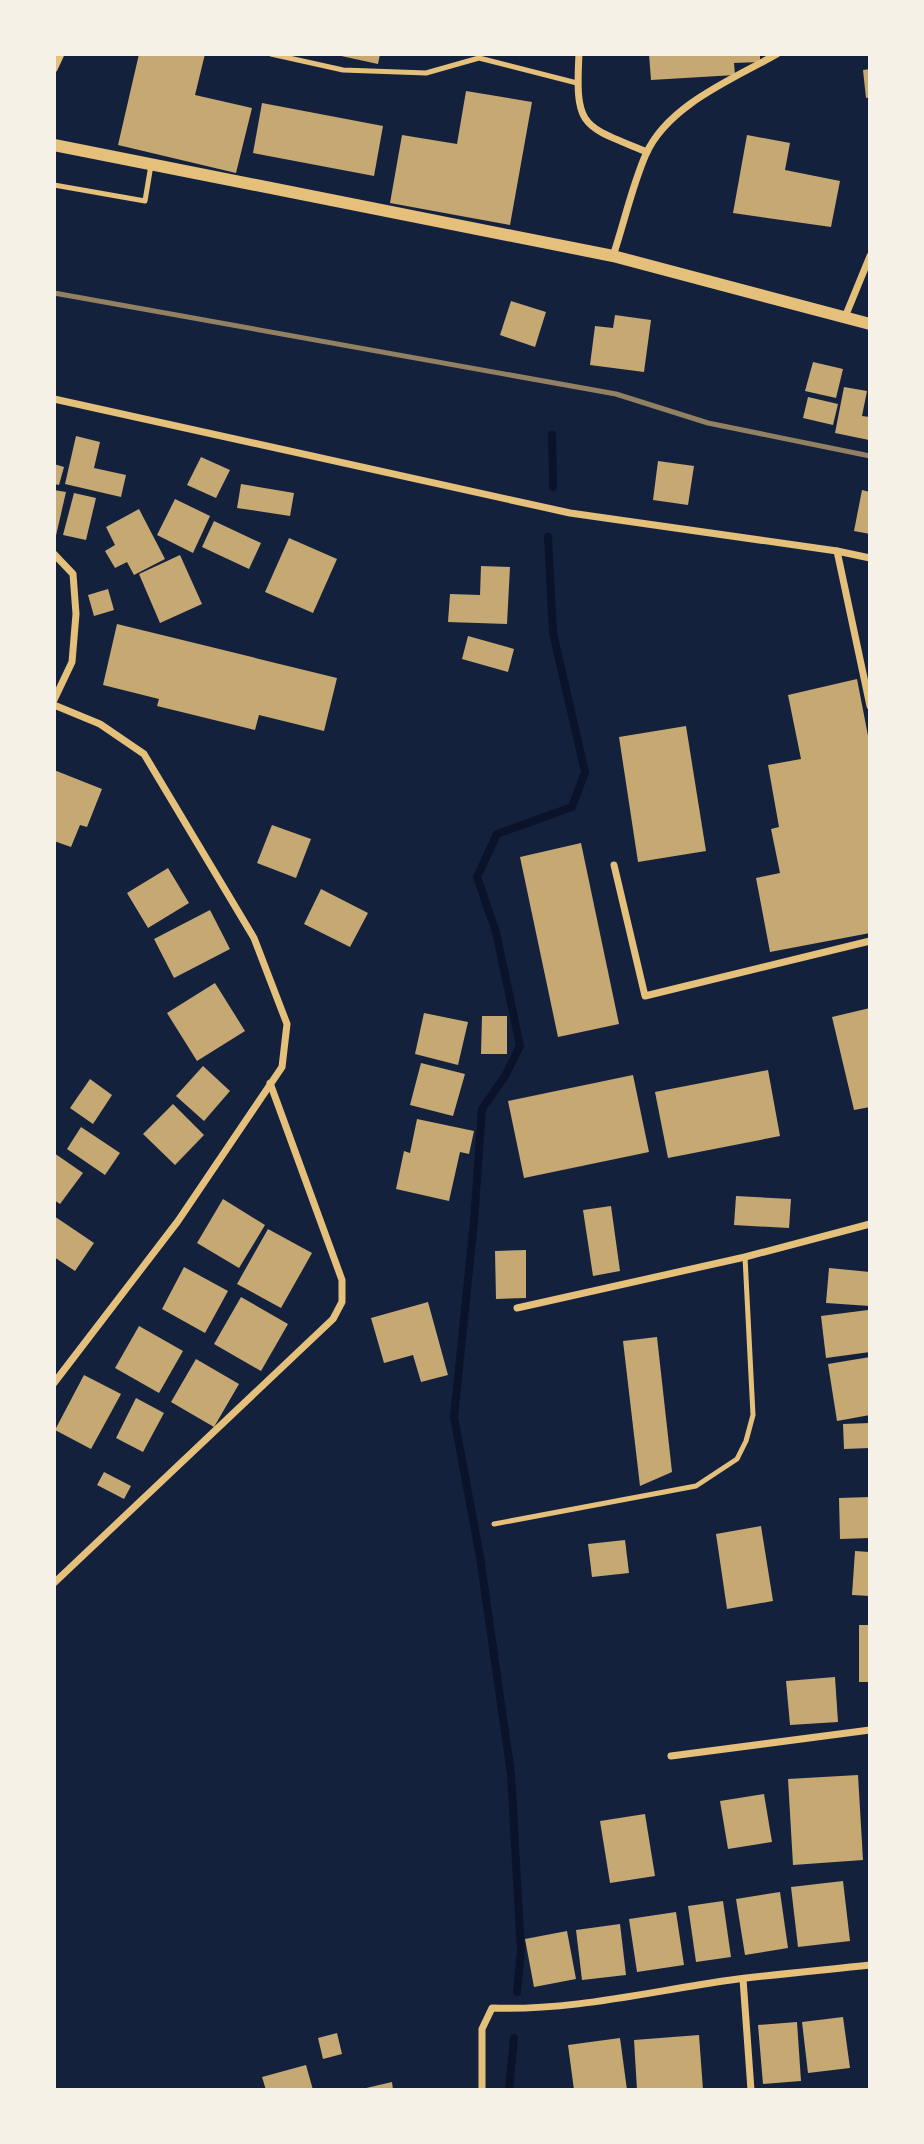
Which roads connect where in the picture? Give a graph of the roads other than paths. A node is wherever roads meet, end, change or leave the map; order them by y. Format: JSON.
{"nodes":[{"id":1,"x":61,"y":54,"type":"edge"},
{"id":2,"x":271,"y":54,"type":"edge"},
{"id":3,"x":579,"y":54,"type":"edge"},
{"id":4,"x":777,"y":54,"type":"edge"},
{"id":5,"x":54,"y":69,"type":"edge"},
{"id":6,"x":577,"y":83,"type":"junction"},
{"id":7,"x":54,"y":145,"type":"edge"},
{"id":8,"x":647,"y":152,"type":"junction"},
{"id":9,"x":151,"y":165,"type":"junction"},
{"id":10,"x":54,"y":185,"type":"edge"},
{"id":11,"x":613,"y":256,"type":"junction"},
{"id":12,"x":870,"y":256,"type":"edge"},
{"id":13,"x":845,"y":317,"type":"junction"},
{"id":14,"x":870,"y":324,"type":"edge"},
{"id":15,"x":54,"y":399,"type":"edge"},
{"id":16,"x":837,"y":551,"type":"junction"},
{"id":17,"x":54,"y":554,"type":"edge"},
{"id":18,"x":870,"y":558,"type":"edge"},
{"id":19,"x":54,"y":702,"type":"edge"},
{"id":20,"x":870,"y":706,"type":"edge"},
{"id":21,"x":614,"y":865,"type":"dead end"},
{"id":22,"x":870,"y":942,"type":"edge"},
{"id":23,"x":270,"y":1083,"type":"junction"},
{"id":24,"x":870,"y":1224,"type":"edge"},
{"id":25,"x":746,"y":1257,"type":"junction"},
{"id":26,"x":517,"y":1308,"type":"dead end"},
{"id":27,"x":54,"y":1383,"type":"edge"},
{"id":28,"x":494,"y":1524,"type":"dead end"},
{"id":29,"x":54,"y":1583,"type":"edge"},
{"id":30,"x":870,"y":1730,"type":"edge"},
{"id":31,"x":671,"y":1756,"type":"dead end"},
{"id":32,"x":870,"y":1965,"type":"edge"},
{"id":33,"x":743,"y":1979,"type":"junction"},
{"id":34,"x":482,"y":2090,"type":"edge"},
{"id":35,"x":751,"y":2090,"type":"edge"}],
"edges":[{"from":1,"to":5,"type":"street"},
{"from":2,"to":6,"type":"lane"},
{"from":3,"to":6,"type":"street"},
{"from":4,"to":8,"type":"street"},
{"from":6,"to":8,"type":"street"},
{"from":7,"to":9,"type":"street"},
{"from":8,"to":11,"type":"street"},
{"from":9,"to":10,"type":"lane"},
{"from":9,"to":11,"type":"street"},
{"from":11,"to":13,"type":"street"},
{"from":12,"to":13,"type":"street"},
{"from":13,"to":14,"type":"street"},
{"from":15,"to":16,"type":"street"},
{"from":16,"to":18,"type":"street"},
{"from":16,"to":20,"type":"street"},
{"from":17,"to":19,"type":"street"},
{"from":19,"to":23,"type":"street"},
{"from":21,"to":22,"type":"street"},
{"from":23,"to":27,"type":"street"},
{"from":23,"to":29,"type":"street"},
{"from":24,"to":25,"type":"street"},
{"from":25,"to":26,"type":"street"},
{"from":25,"to":28,"type":"lane"},
{"from":30,"to":31,"type":"street"},
{"from":32,"to":33,"type":"street"},
{"from":33,"to":34,"type":"street"},
{"from":33,"to":35,"type":"street"}]}
